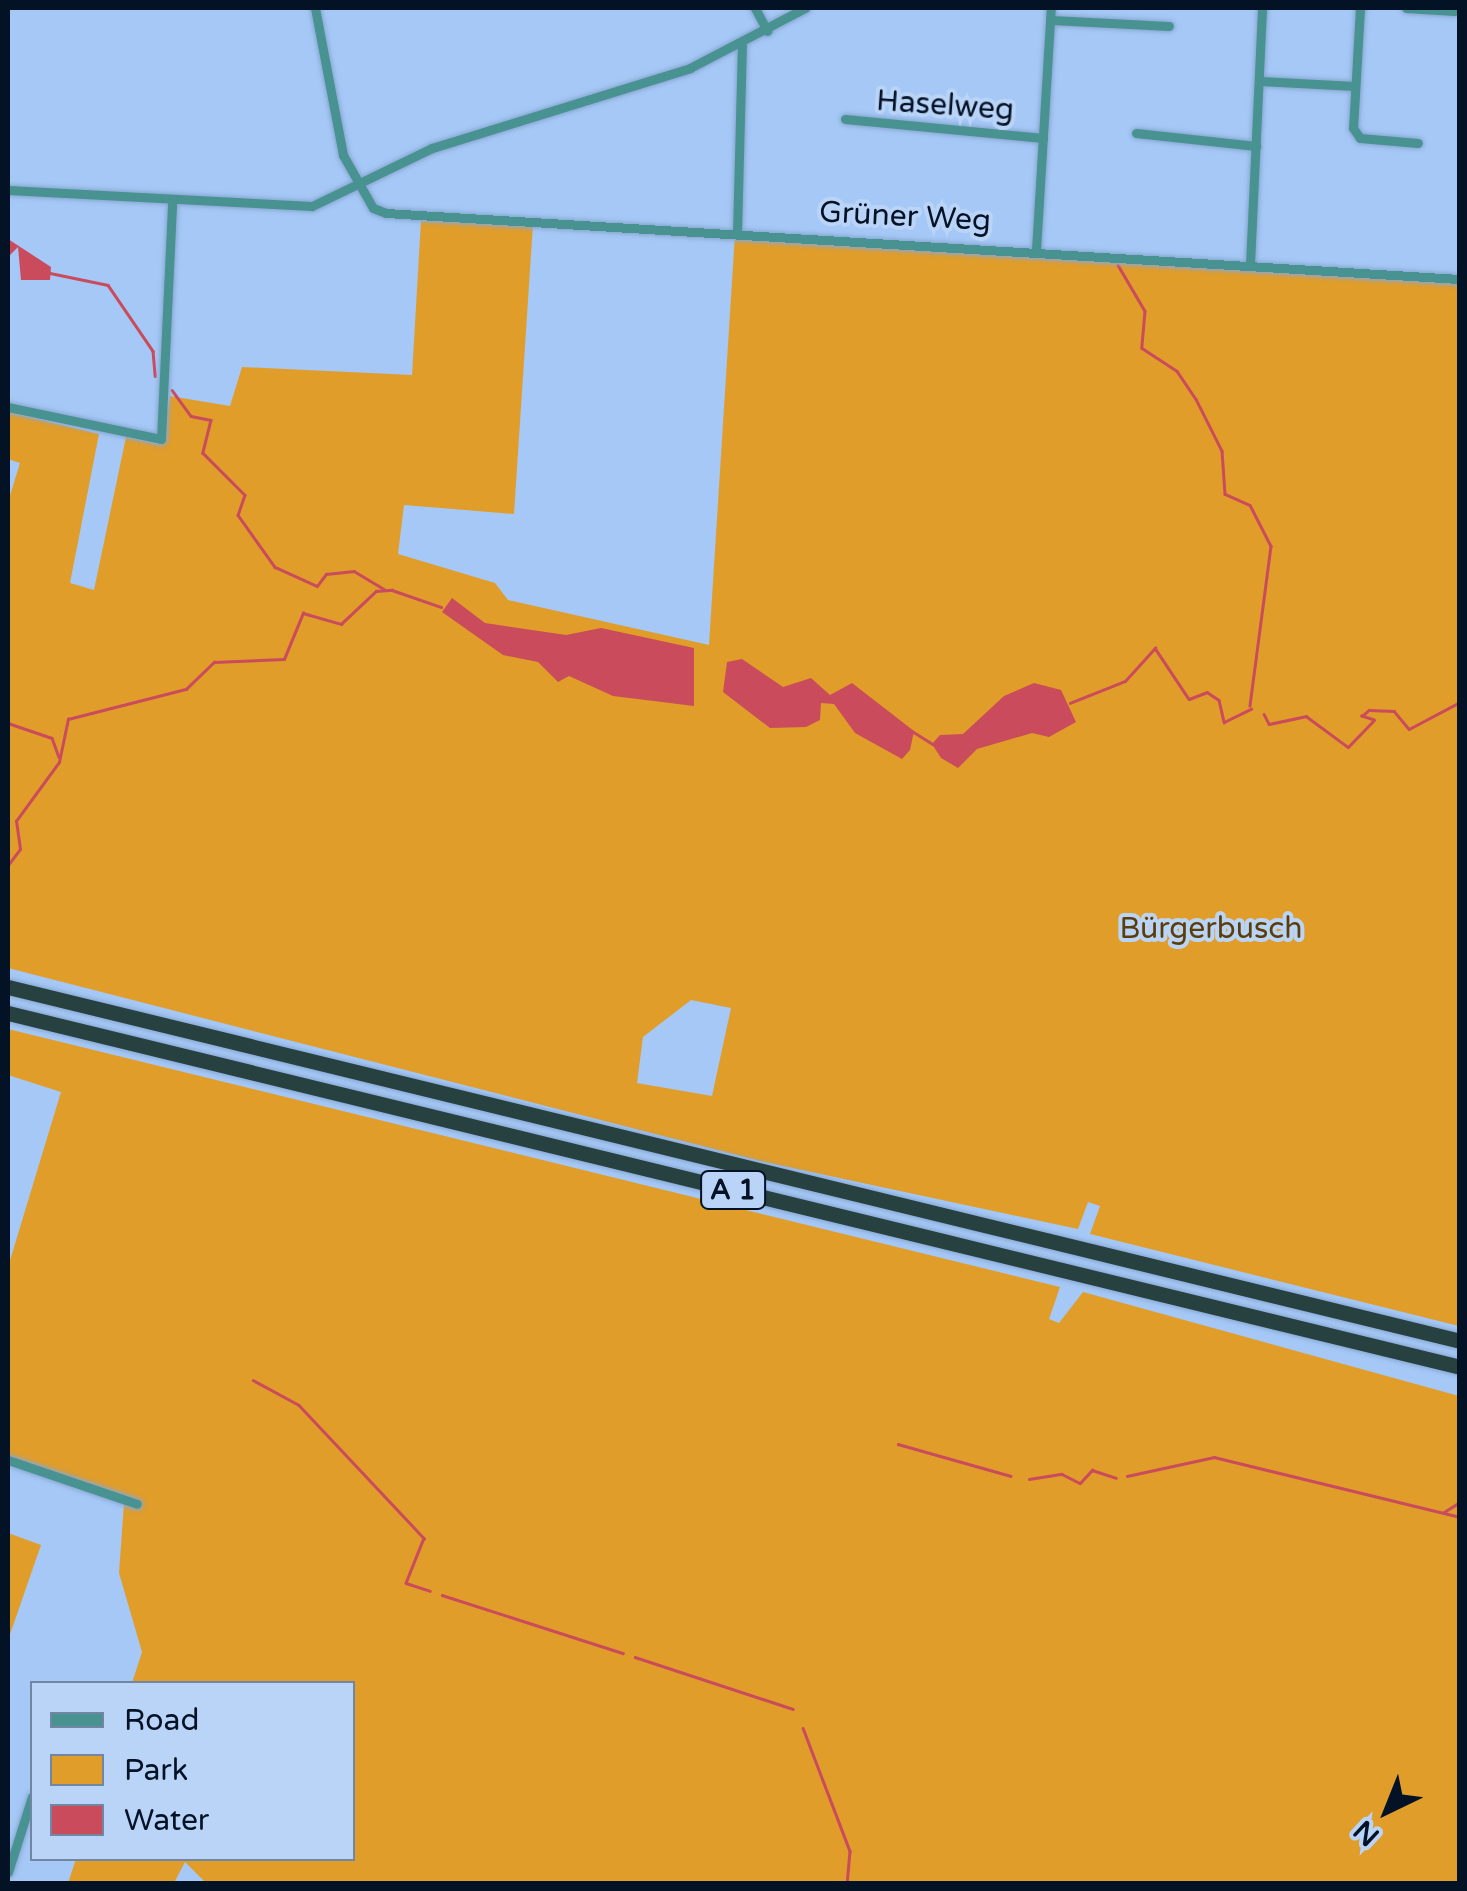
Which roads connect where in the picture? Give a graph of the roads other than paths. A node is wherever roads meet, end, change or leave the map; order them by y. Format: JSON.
{"nodes":[{"id":1,"x":316,"y":8,"type":"edge"},
{"id":2,"x":755,"y":8,"type":"edge"},
{"id":3,"x":805,"y":8,"type":"edge"},
{"id":4,"x":1052,"y":8,"type":"edge"},
{"id":5,"x":1262,"y":8,"type":"edge"},
{"id":6,"x":1360,"y":8,"type":"edge"},
{"id":7,"x":1406,"y":8,"type":"edge"},
{"id":8,"x":1454,"y":10,"type":"dead end"},
{"id":9,"x":1051,"y":20,"type":"junction"},
{"id":10,"x":1169,"y":26,"type":"dead end"},
{"id":11,"x":767,"y":31,"type":"junction"},
{"id":12,"x":742,"y":46,"type":"junction"},
{"id":13,"x":1260,"y":80,"type":"junction"},
{"id":14,"x":1355,"y":86,"type":"junction"},
{"id":15,"x":845,"y":119,"type":"dead end"},
{"id":16,"x":1136,"y":133,"type":"dead end"},
{"id":17,"x":1044,"y":138,"type":"junction"},
{"id":18,"x":1418,"y":143,"type":"dead end"},
{"id":19,"x":1256,"y":146,"type":"junction"},
{"id":20,"x":359,"y":187,"type":"junction"},
{"id":21,"x":8,"y":190,"type":"edge"},
{"id":22,"x":172,"y":203,"type":"junction"},
{"id":23,"x":737,"y":232,"type":"junction"},
{"id":24,"x":1036,"y":250,"type":"junction"},
{"id":25,"x":1250,"y":264,"type":"junction"},
{"id":26,"x":1460,"y":279,"type":"edge"},
{"id":27,"x":8,"y":407,"type":"edge"},
{"id":28,"x":8,"y":988,"type":"edge"},
{"id":29,"x":8,"y":1013,"type":"edge"},
{"id":30,"x":1460,"y":1342,"type":"edge"},
{"id":31,"x":1460,"y":1367,"type":"edge"},
{"id":32,"x":8,"y":1460,"type":"edge"},
{"id":33,"x":137,"y":1504,"type":"dead end"},
{"id":34,"x":30,"y":1803,"type":"edge"},
{"id":35,"x":8,"y":1872,"type":"edge"}],
"edges":[{"from":1,"to":20,"type":"street"},
{"from":2,"to":11,"type":"street"},
{"from":3,"to":11,"type":"street"},
{"from":4,"to":9,"type":"street"},
{"from":5,"to":13,"type":"street"},
{"from":6,"to":14,"type":"street"},
{"from":7,"to":8,"type":"street"},
{"from":9,"to":10,"type":"street"},
{"from":9,"to":17,"type":"street"},
{"from":11,"to":12,"type":"street"},
{"from":12,"to":20,"type":"street"},
{"from":12,"to":23,"type":"street"},
{"from":13,"to":14,"type":"street"},
{"from":13,"to":19,"type":"street"},
{"from":14,"to":18,"type":"street"},
{"from":15,"to":17,"type":"street","name":"Haselweg"},
{"from":16,"to":19,"type":"street"},
{"from":17,"to":24,"type":"street"},
{"from":19,"to":25,"type":"street"},
{"from":20,"to":22,"type":"street"},
{"from":20,"to":23,"type":"street","name":"Grüner Weg"},
{"from":21,"to":22,"type":"street"},
{"from":22,"to":27,"type":"street"},
{"from":23,"to":24,"type":"street","name":"Grüner Weg"},
{"from":24,"to":25,"type":"street","name":"Grüner Weg"},
{"from":25,"to":26,"type":"street","name":"Grüner Weg"},
{"from":28,"to":30,"type":"highway","number":"A 1"},
{"from":29,"to":31,"type":"highway","number":"A 1"},
{"from":32,"to":33,"type":"street"},
{"from":34,"to":35,"type":"street"}]}
